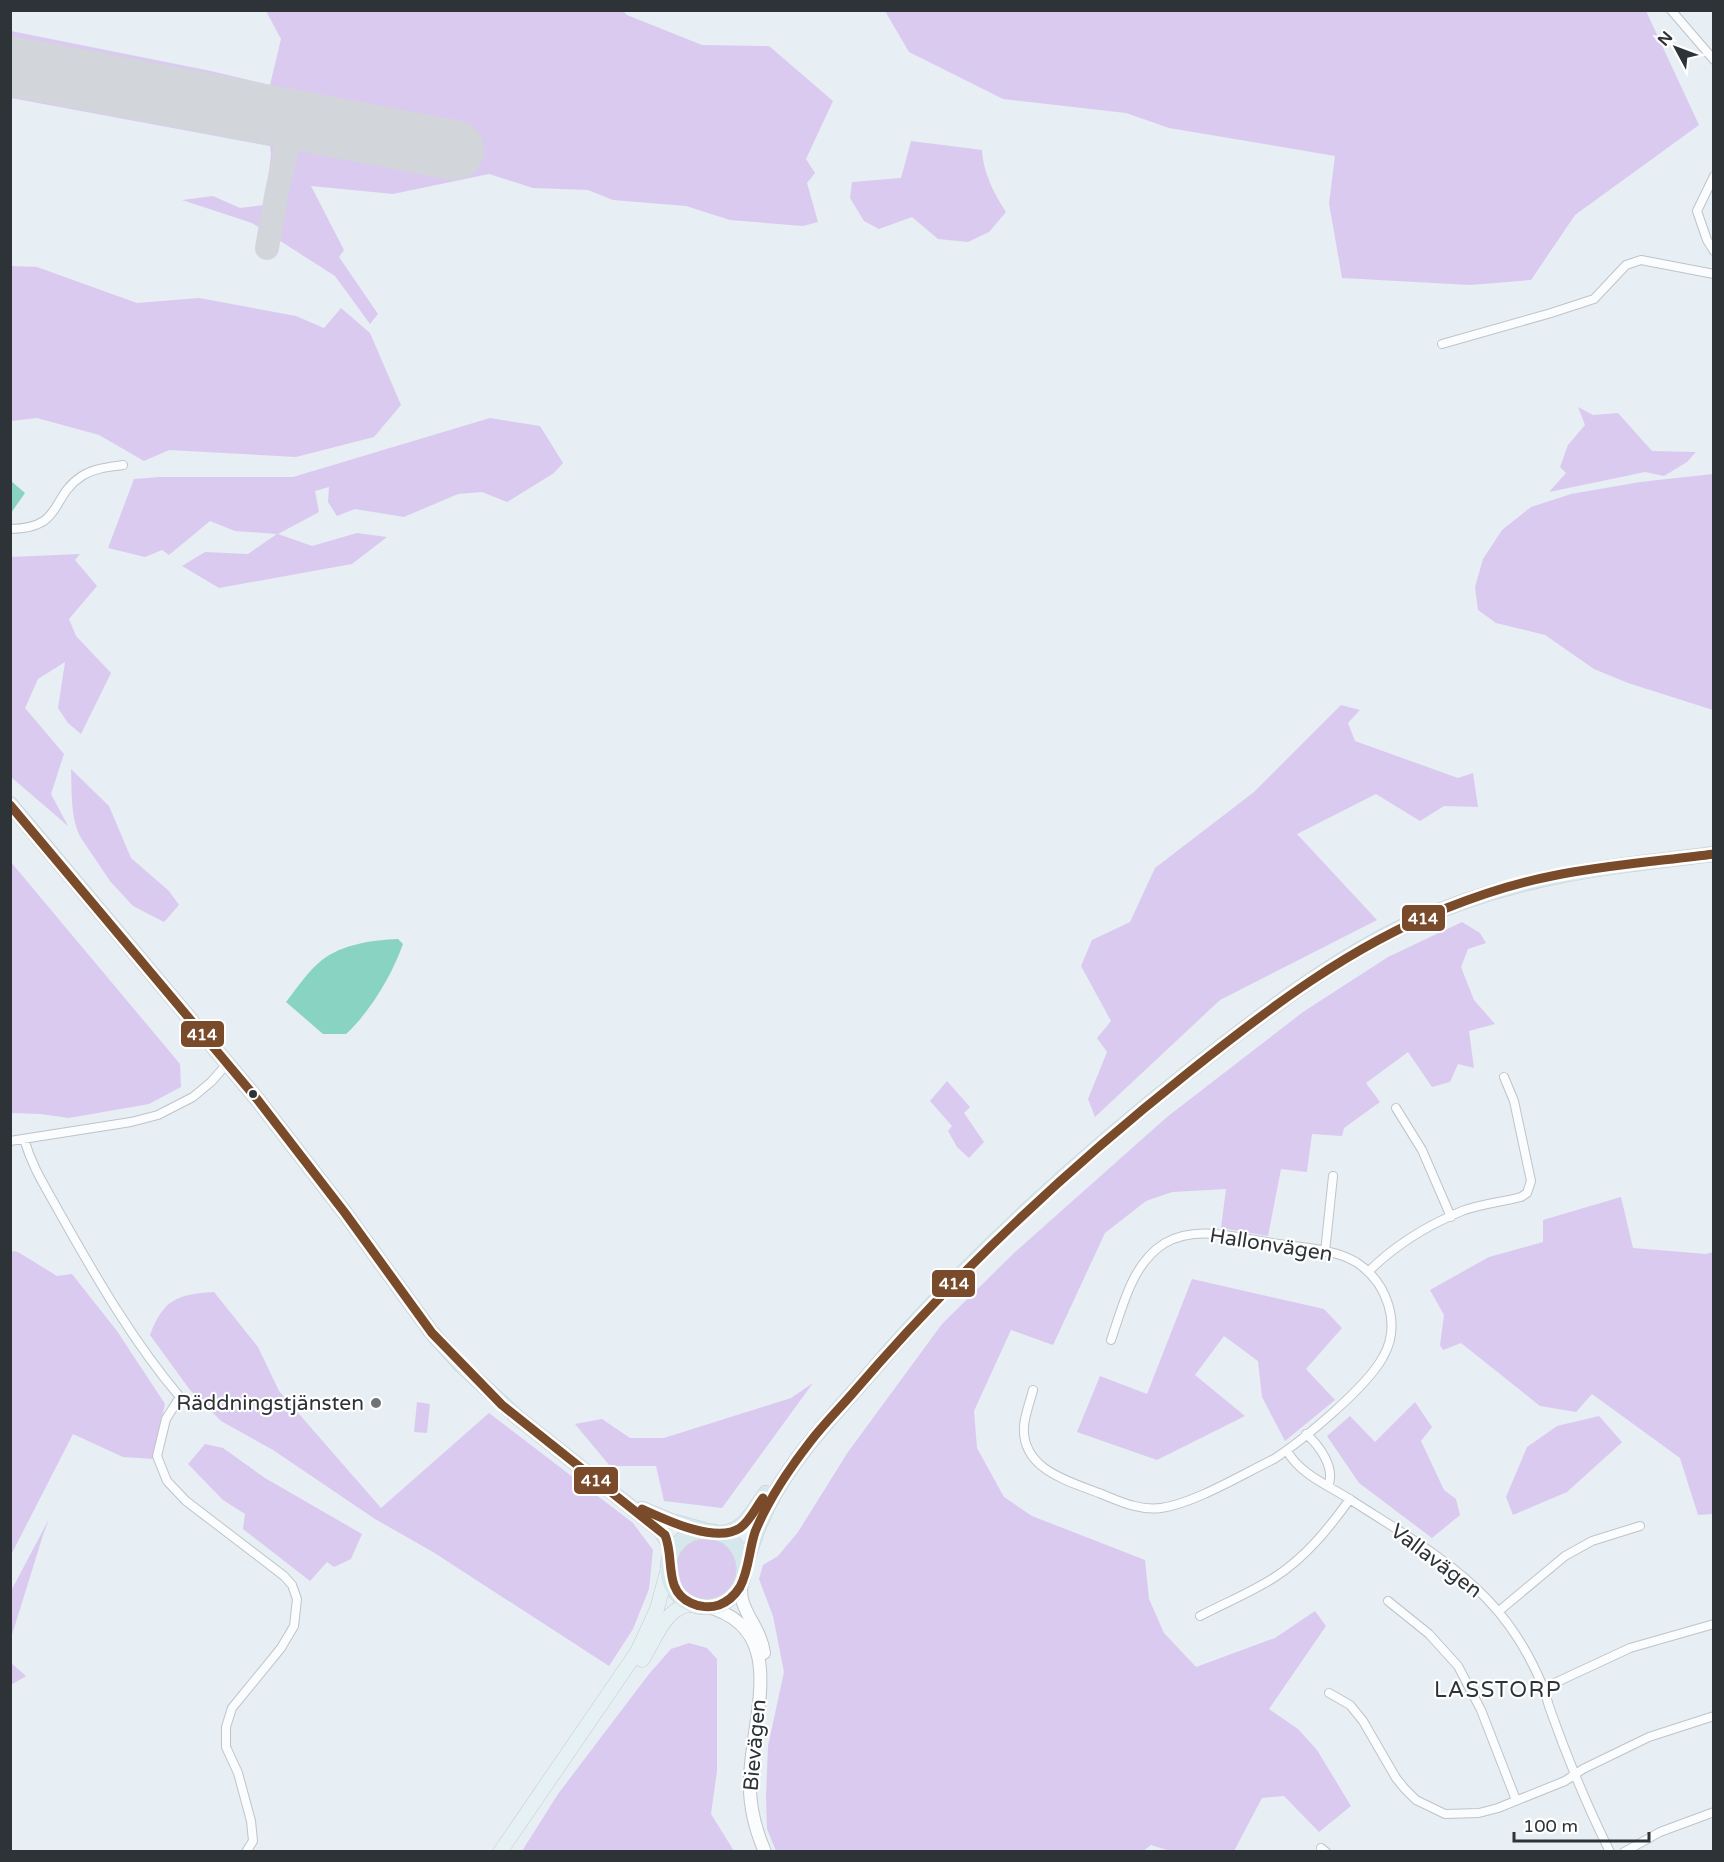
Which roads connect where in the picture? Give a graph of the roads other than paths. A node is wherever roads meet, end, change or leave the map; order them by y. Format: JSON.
{"nodes":[{"id":1,"x":1671,"y":10,"type":"edge"},
{"id":2,"x":1713,"y":60,"type":"edge"},
{"id":3,"x":1713,"y":176,"type":"edge"},
{"id":4,"x":1713,"y":251,"type":"edge"},
{"id":5,"x":1713,"y":274,"type":"edge"},
{"id":6,"x":1442,"y":344,"type":"dead end"},
{"id":7,"x":123,"y":465,"type":"dead end"},
{"id":8,"x":10,"y":529,"type":"edge"},
{"id":9,"x":10,"y":804,"type":"edge"},
{"id":10,"x":1711,"y":854,"type":"edge"},
{"id":11,"x":227,"y":1064,"type":"junction"},
{"id":12,"x":1504,"y":1077,"type":"dead end"},
{"id":13,"x":1396,"y":1108,"type":"dead end"},
{"id":14,"x":24,"y":1139,"type":"junction"},
{"id":15,"x":10,"y":1141,"type":"edge"},
{"id":16,"x":1333,"y":1176,"type":"dead end"},
{"id":17,"x":1451,"y":1216,"type":"junction"},
{"id":18,"x":1325,"y":1252,"type":"junction"},
{"id":19,"x":1368,"y":1272,"type":"junction"},
{"id":20,"x":1111,"y":1340,"type":"dead end"},
{"id":21,"x":1033,"y":1390,"type":"dead end"},
{"id":22,"x":1306,"y":1434,"type":"junction"},
{"id":23,"x":1287,"y":1450,"type":"junction"},
{"id":24,"x":802,"y":1453,"type":"junction"},
{"id":25,"x":1329,"y":1486,"type":"junction"},
{"id":26,"x":620,"y":1499,"type":"junction"},
{"id":27,"x":1350,"y":1499,"type":"junction"},
{"id":28,"x":1640,"y":1526,"type":"dead end"},
{"id":29,"x":714,"y":1532,"type":"junction"},
{"id":30,"x":670,"y":1561,"type":"junction"},
{"id":31,"x":743,"y":1579,"type":"junction"},
{"id":32,"x":1388,"y":1601,"type":"dead end"},
{"id":33,"x":700,"y":1606,"type":"junction"},
{"id":34,"x":1498,"y":1611,"type":"junction"},
{"id":35,"x":1200,"y":1616,"type":"dead end"},
{"id":36,"x":1713,"y":1624,"type":"edge"},
{"id":37,"x":762,"y":1672,"type":"junction"},
{"id":38,"x":1544,"y":1688,"type":"junction"},
{"id":39,"x":1329,"y":1693,"type":"dead end"},
{"id":40,"x":1713,"y":1716,"type":"edge"},
{"id":41,"x":1576,"y":1774,"type":"junction"},
{"id":42,"x":1516,"y":1800,"type":"junction"},
{"id":43,"x":1713,"y":1812,"type":"edge"},
{"id":44,"x":246,"y":1851,"type":"edge"},
{"id":45,"x":500,"y":1851,"type":"edge"},
{"id":46,"x":509,"y":1851,"type":"edge"},
{"id":47,"x":765,"y":1851,"type":"edge"},
{"id":48,"x":1610,"y":1851,"type":"edge"},
{"id":49,"x":1624,"y":1851,"type":"edge"}],
"edges":[{"from":1,"to":2,"type":"street"},
{"from":3,"to":4,"type":"street"},
{"from":5,"to":6,"type":"street"},
{"from":7,"to":8,"type":"street"},
{"from":9,"to":11,"type":"highway"},
{"from":10,"to":24,"type":"highway"},
{"from":11,"to":14,"type":"street"},
{"from":11,"to":26,"type":"highway"},
{"from":12,"to":17,"type":"street"},
{"from":13,"to":17,"type":"street"},
{"from":14,"to":15,"type":"street"},
{"from":14,"to":44,"type":"street"},
{"from":16,"to":18,"type":"street"},
{"from":17,"to":19,"type":"street"},
{"from":18,"to":19,"type":"street","name":"Hallonvägen"},
{"from":18,"to":20,"type":"street","name":"Hallonvägen"},
{"from":19,"to":22,"type":"street","name":"Hallonvägen"},
{"from":21,"to":23,"type":"street","name":"Hallonvägen"},
{"from":22,"to":23,"type":"street","name":"Hallonvägen"},
{"from":22,"to":25,"type":"street"},
{"from":23,"to":25,"type":"street","name":"Vallavägen"},
{"from":24,"to":29,"type":"highway"},
{"from":24,"to":31,"type":"highway"},
{"from":25,"to":27,"type":"street","name":"Vallavägen"},
{"from":26,"to":29,"type":"highway"},
{"from":26,"to":30,"type":"highway"},
{"from":27,"to":34,"type":"street","name":"Vallavägen"},
{"from":27,"to":35,"type":"street"},
{"from":28,"to":34,"type":"street"},
{"from":29,"to":30,"type":"highway"},
{"from":29,"to":31,"type":"highway"},
{"from":30,"to":33,"type":"highway"},
{"from":30,"to":45,"type":"main road"},
{"from":31,"to":33,"type":"highway"},
{"from":31,"to":37,"type":"street","name":"Bievägen"},
{"from":32,"to":42,"type":"street"},
{"from":33,"to":37,"type":"street","name":"Bievägen"},
{"from":33,"to":46,"type":"main road"},
{"from":34,"to":38,"type":"street","name":"Vallavägen"},
{"from":36,"to":38,"type":"street"},
{"from":37,"to":47,"type":"street","name":"Bievägen"},
{"from":38,"to":41,"type":"street","name":"Vallavägen"},
{"from":39,"to":42,"type":"street"},
{"from":40,"to":41,"type":"street"},
{"from":41,"to":42,"type":"street"},
{"from":41,"to":48,"type":"street","name":"Vallavägen"},
{"from":43,"to":49,"type":"street"}]}
